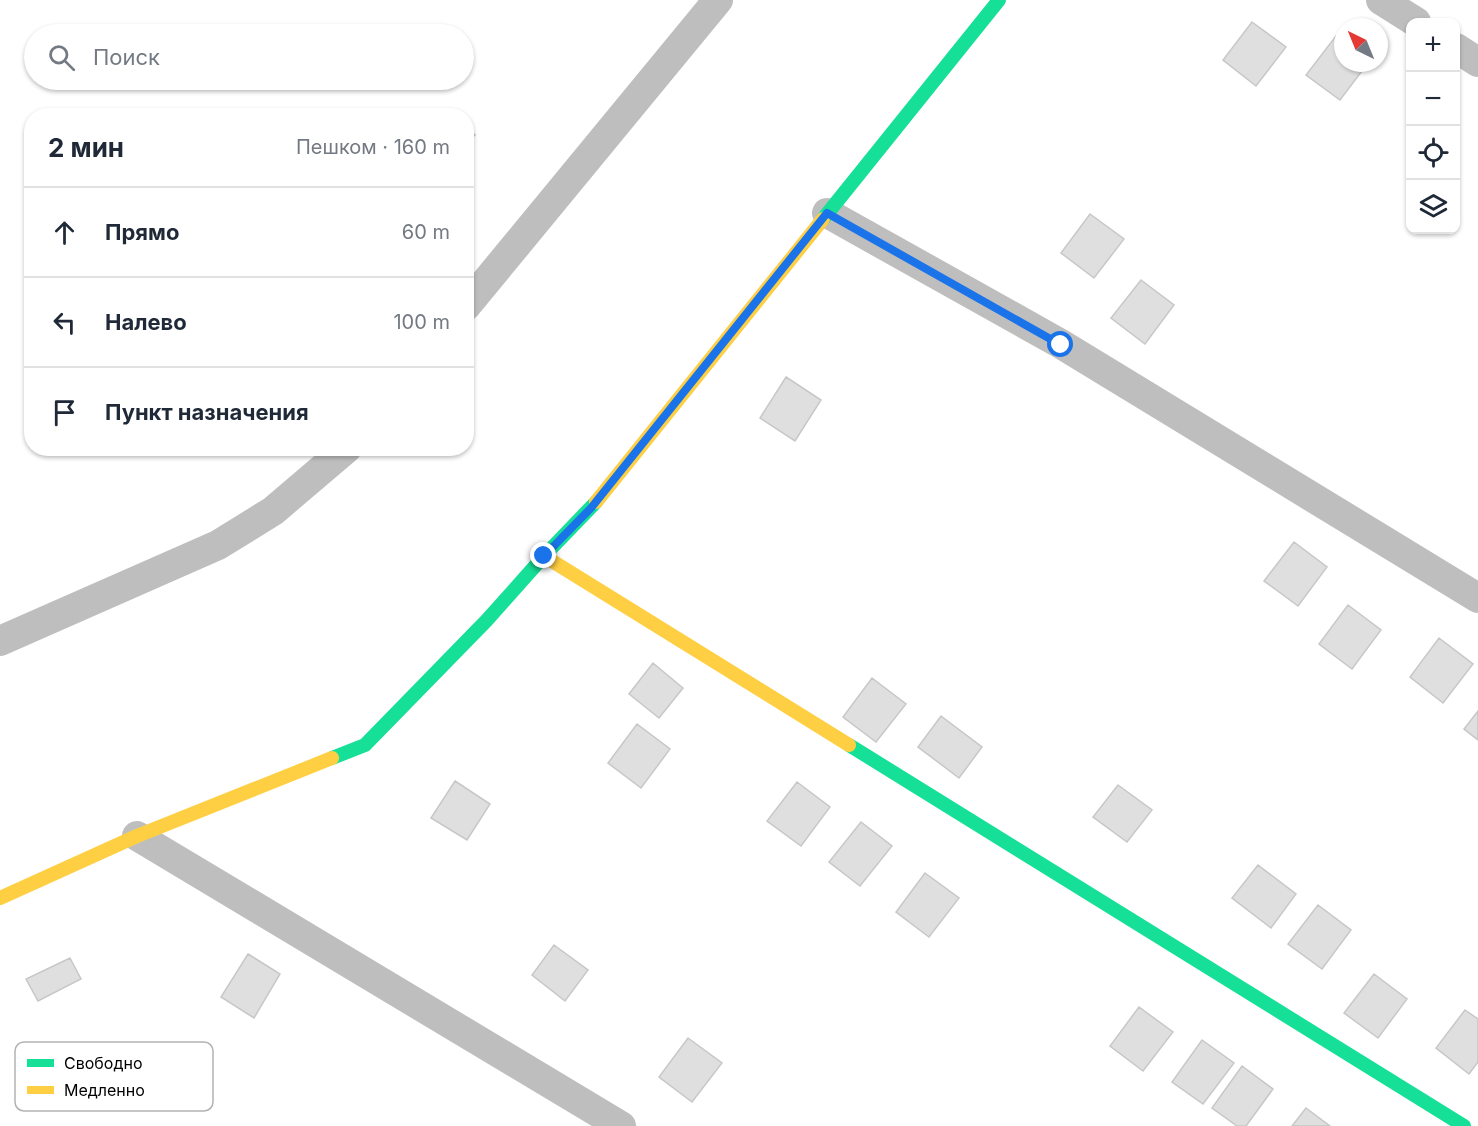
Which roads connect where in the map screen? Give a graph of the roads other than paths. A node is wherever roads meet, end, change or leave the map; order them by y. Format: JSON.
{"nodes":[{"id":1,"x":718,"y":0,"type":"edge"},
{"id":2,"x":999,"y":0,"type":"edge"},
{"id":3,"x":1381,"y":0,"type":"edge"},
{"id":4,"x":1410,"y":18,"type":"edge"},
{"id":5,"x":1460,"y":51,"type":"edge"},
{"id":6,"x":1478,"y":62,"type":"edge"},
{"id":7,"x":827,"y":213,"type":"junction"},
{"id":8,"x":474,"y":296,"type":"edge"},
{"id":9,"x":338,"y":456,"type":"edge"},
{"id":10,"x":544,"y":556,"type":"junction"},
{"id":11,"x":1478,"y":598,"type":"edge"},
{"id":12,"x":0,"y":641,"type":"edge"},
{"id":13,"x":137,"y":836,"type":"junction"},
{"id":14,"x":0,"y":898,"type":"edge"},
{"id":15,"x":621,"y":1126,"type":"edge"},
{"id":16,"x":1464,"y":1126,"type":"edge"}],
"edges":[{"from":1,"to":8,"type":"street"},
{"from":2,"to":7,"type":"street"},
{"from":3,"to":4,"type":"street"},
{"from":5,"to":6,"type":"street"},
{"from":7,"to":10,"type":"street"},
{"from":7,"to":11,"type":"street"},
{"from":9,"to":12,"type":"street"},
{"from":10,"to":13,"type":"street"},
{"from":10,"to":16,"type":"street"},
{"from":13,"to":14,"type":"street"},
{"from":13,"to":15,"type":"street"}]}
